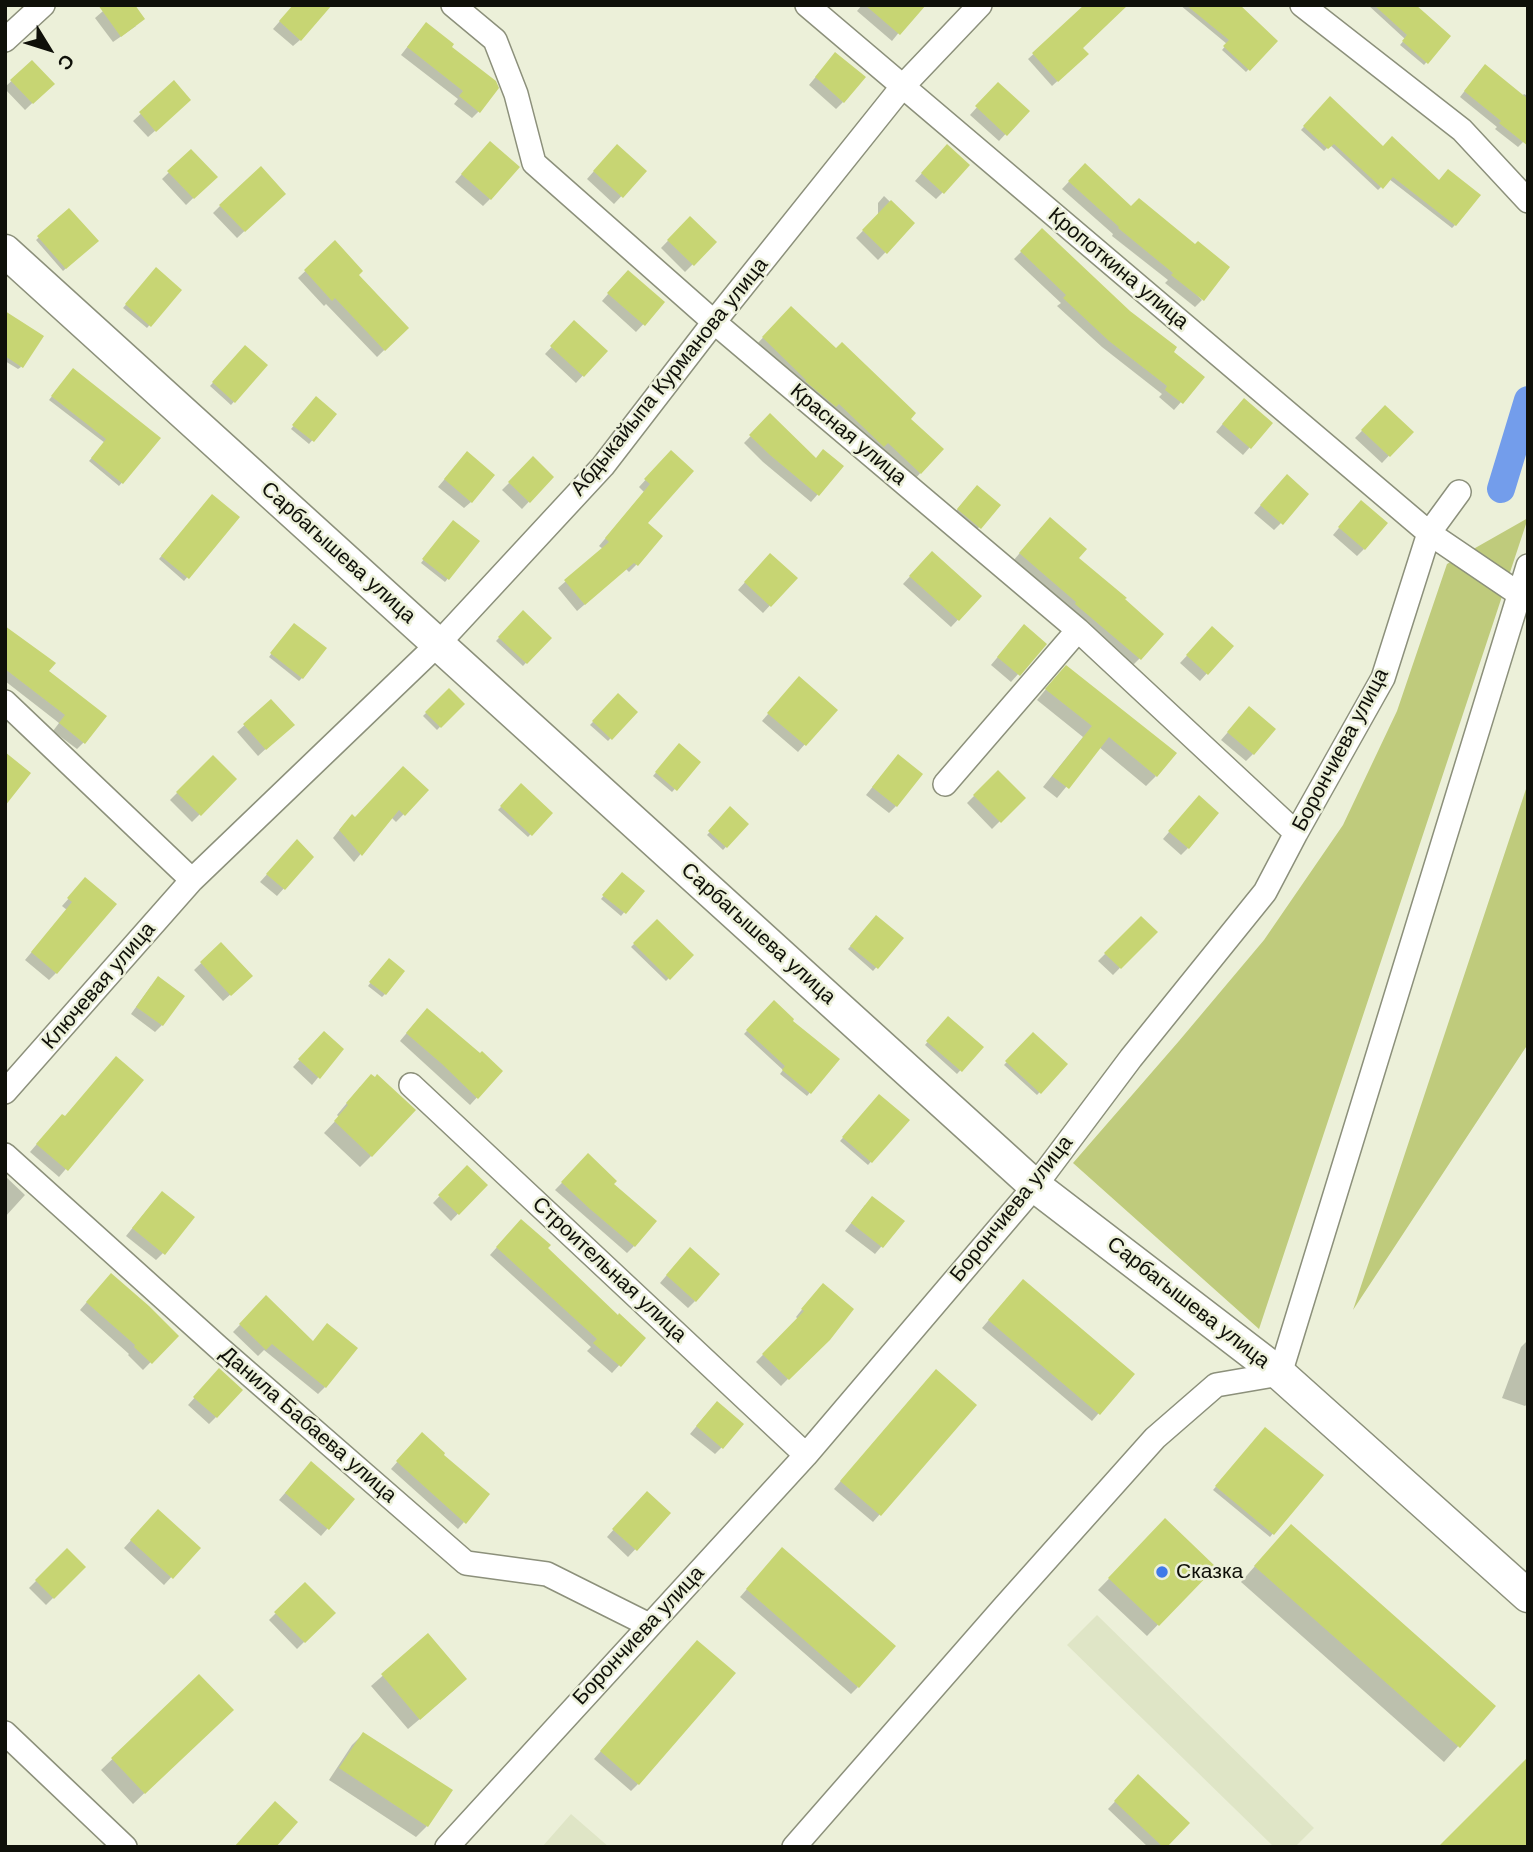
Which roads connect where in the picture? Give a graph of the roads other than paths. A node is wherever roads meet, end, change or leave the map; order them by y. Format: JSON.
{"nodes":[{"id":1,"x":43,"y":5,"type":"edge"},
{"id":2,"x":453,"y":5,"type":"edge"},
{"id":3,"x":807,"y":5,"type":"edge"},
{"id":4,"x":980,"y":5,"type":"edge"},
{"id":5,"x":1302,"y":5,"type":"edge"},
{"id":6,"x":5,"y":40,"type":"edge"},
{"id":7,"x":902,"y":87,"type":"junction"},
{"id":8,"x":1528,"y":201,"type":"edge"},
{"id":9,"x":5,"y":251,"type":"edge"},
{"id":10,"x":714,"y":323,"type":"junction"},
{"id":11,"x":1459,"y":492,"type":"dead end"},
{"id":12,"x":1429,"y":533,"type":"junction"},
{"id":13,"x":1528,"y":566,"type":"edge"},
{"id":14,"x":1519,"y":594,"type":"junction"},
{"id":15,"x":1078,"y":630,"type":"junction"},
{"id":16,"x":438,"y":644,"type":"junction"},
{"id":17,"x":5,"y":702,"type":"edge"},
{"id":18,"x":945,"y":784,"type":"dead end"},
{"id":19,"x":1296,"y":833,"type":"junction"},
{"id":20,"x":192,"y":880,"type":"junction"},
{"id":21,"x":411,"y":1085,"type":"dead end"},
{"id":22,"x":5,"y":1092,"type":"edge"},
{"id":23,"x":5,"y":1155,"type":"edge"},
{"id":24,"x":1035,"y":1186,"type":"junction"},
{"id":25,"x":1280,"y":1374,"type":"junction"},
{"id":26,"x":806,"y":1455,"type":"junction"},
{"id":27,"x":1528,"y":1596,"type":"edge"},
{"id":28,"x":649,"y":1625,"type":"junction"},
{"id":29,"x":5,"y":1733,"type":"edge"},
{"id":30,"x":125,"y":1847,"type":"edge"},
{"id":31,"x":447,"y":1847,"type":"edge"},
{"id":32,"x":794,"y":1847,"type":"edge"}],
"edges":[{"from":1,"to":6,"type":"street"},
{"from":2,"to":10,"type":"street","name":"Красная улица"},
{"from":3,"to":7,"type":"street","name":"Кропоткина улица"},
{"from":4,"to":7,"type":"street","name":"Абдыкайыпа Курманова улица"},
{"from":5,"to":8,"type":"street"},
{"from":7,"to":10,"type":"street","name":"Абдыкайыпа Курманова улица"},
{"from":7,"to":12,"type":"street","name":"Кропоткина улица"},
{"from":9,"to":16,"type":"street","name":"Сарбагышева улица"},
{"from":10,"to":15,"type":"street","name":"Красная улица"},
{"from":10,"to":16,"type":"street","name":"Абдыкайыпа Курманова улица"},
{"from":11,"to":12,"type":"street","name":"Борончиева улица"},
{"from":12,"to":14,"type":"street","name":"Кропоткина улица"},
{"from":12,"to":19,"type":"street","name":"Борончиева улица"},
{"from":13,"to":14,"type":"street"},
{"from":14,"to":25,"type":"street"},
{"from":15,"to":18,"type":"street"},
{"from":15,"to":19,"type":"street","name":"Красная улица"},
{"from":16,"to":20,"type":"street","name":"Абдыкайыпа Курманова улица"},
{"from":16,"to":24,"type":"street","name":"Сарбагышева улица"},
{"from":17,"to":20,"type":"street"},
{"from":19,"to":24,"type":"street","name":"Борончиева улица"},
{"from":20,"to":22,"type":"street","name":"Ключевая улица"},
{"from":21,"to":26,"type":"street","name":"Строительная улица"},
{"from":23,"to":28,"type":"street","name":"Данила Бабаева улица"},
{"from":24,"to":25,"type":"street","name":"Сарбагышева улица"},
{"from":24,"to":26,"type":"street","name":"Борончиева улица"},
{"from":25,"to":27,"type":"street","name":"Сарбагышева улица"},
{"from":25,"to":32,"type":"street"},
{"from":26,"to":28,"type":"street","name":"Борончиева улица"},
{"from":28,"to":31,"type":"street","name":"Борончиева улица"},
{"from":29,"to":30,"type":"street"}]}
